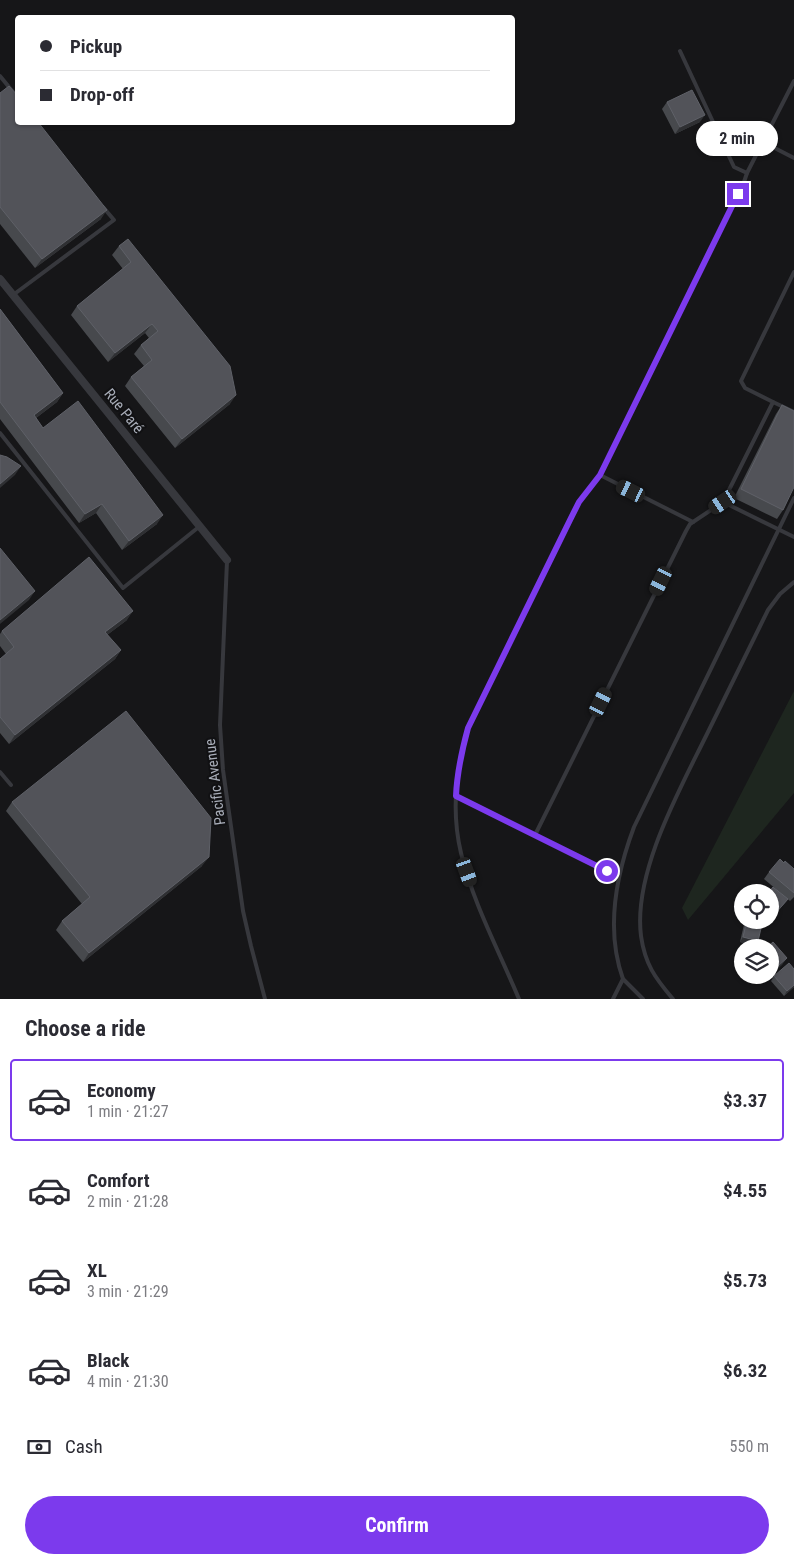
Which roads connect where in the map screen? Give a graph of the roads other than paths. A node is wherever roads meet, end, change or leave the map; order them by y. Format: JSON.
{"nodes":[{"id":1,"x":680,"y":51,"type":"dead end"},
{"id":2,"x":0,"y":76,"type":"edge"},
{"id":3,"x":794,"y":81,"type":"edge"},
{"id":4,"x":15,"y":94,"type":"edge"},
{"id":5,"x":762,"y":142,"type":"junction"},
{"id":6,"x":794,"y":158,"type":"edge"},
{"id":7,"x":747,"y":173,"type":"junction"},
{"id":8,"x":102,"y":205,"type":"edge"},
{"id":9,"x":794,"y":272,"type":"edge"},
{"id":10,"x":0,"y":279,"type":"edge"},
{"id":11,"x":13,"y":295,"type":"junction"},
{"id":12,"x":773,"y":402,"type":"junction"},
{"id":13,"x":794,"y":412,"type":"edge"},
{"id":14,"x":0,"y":433,"type":"edge"},
{"id":15,"x":600,"y":475,"type":"junction"},
{"id":16,"x":794,"y":498,"type":"edge"},
{"id":17,"x":723,"y":502,"type":"junction"},
{"id":18,"x":693,"y":522,"type":"junction"},
{"id":19,"x":200,"y":526,"type":"junction"},
{"id":20,"x":778,"y":529,"type":"junction"},
{"id":21,"x":794,"y":537,"type":"edge"},
{"id":22,"x":227,"y":560,"type":"joint"},
{"id":23,"x":794,"y":582,"type":"edge"},
{"id":24,"x":0,"y":772,"type":"edge"},
{"id":25,"x":11,"y":785,"type":"dead end"},
{"id":26,"x":456,"y":796,"type":"junction"},
{"id":27,"x":535,"y":835,"type":"junction"},
{"id":28,"x":607,"y":871,"type":"dead end"},
{"id":29,"x":623,"y":979,"type":"junction"},
{"id":30,"x":266,"y":999,"type":"edge"},
{"id":31,"x":519,"y":999,"type":"edge"},
{"id":32,"x":613,"y":999,"type":"edge"},
{"id":33,"x":643,"y":999,"type":"edge"},
{"id":34,"x":673,"y":999,"type":"edge"}],
"edges":[{"from":1,"to":7,"type":"lane"},
{"from":2,"to":4,"type":"lane"},
{"from":3,"to":5,"type":"lane"},
{"from":5,"to":6,"type":"lane"},
{"from":5,"to":7,"type":"lane"},
{"from":7,"to":15,"type":"lane"},
{"from":8,"to":11,"type":"lane"},
{"from":9,"to":12,"type":"lane"},
{"from":10,"to":11,"type":"street","name":"Rue Paré"},
{"from":11,"to":19,"type":"street","name":"Rue Paré"},
{"from":12,"to":13,"type":"lane"},
{"from":12,"to":17,"type":"lane"},
{"from":14,"to":19,"type":"lane"},
{"from":15,"to":18,"type":"lane"},
{"from":15,"to":26,"type":"lane"},
{"from":16,"to":20,"type":"lane"},
{"from":17,"to":18,"type":"lane"},
{"from":17,"to":20,"type":"lane"},
{"from":18,"to":27,"type":"lane"},
{"from":19,"to":22,"type":"street","name":"Rue Paré"},
{"from":20,"to":21,"type":"lane"},
{"from":20,"to":29,"type":"lane"},
{"from":22,"to":30,"type":"lane","name":"Pacific Avenue"},
{"from":23,"to":34,"type":"lane"},
{"from":24,"to":25,"type":"lane"},
{"from":26,"to":27,"type":"lane"},
{"from":26,"to":31,"type":"lane"},
{"from":27,"to":28,"type":"lane"},
{"from":29,"to":32,"type":"lane"},
{"from":29,"to":33,"type":"lane"}]}
